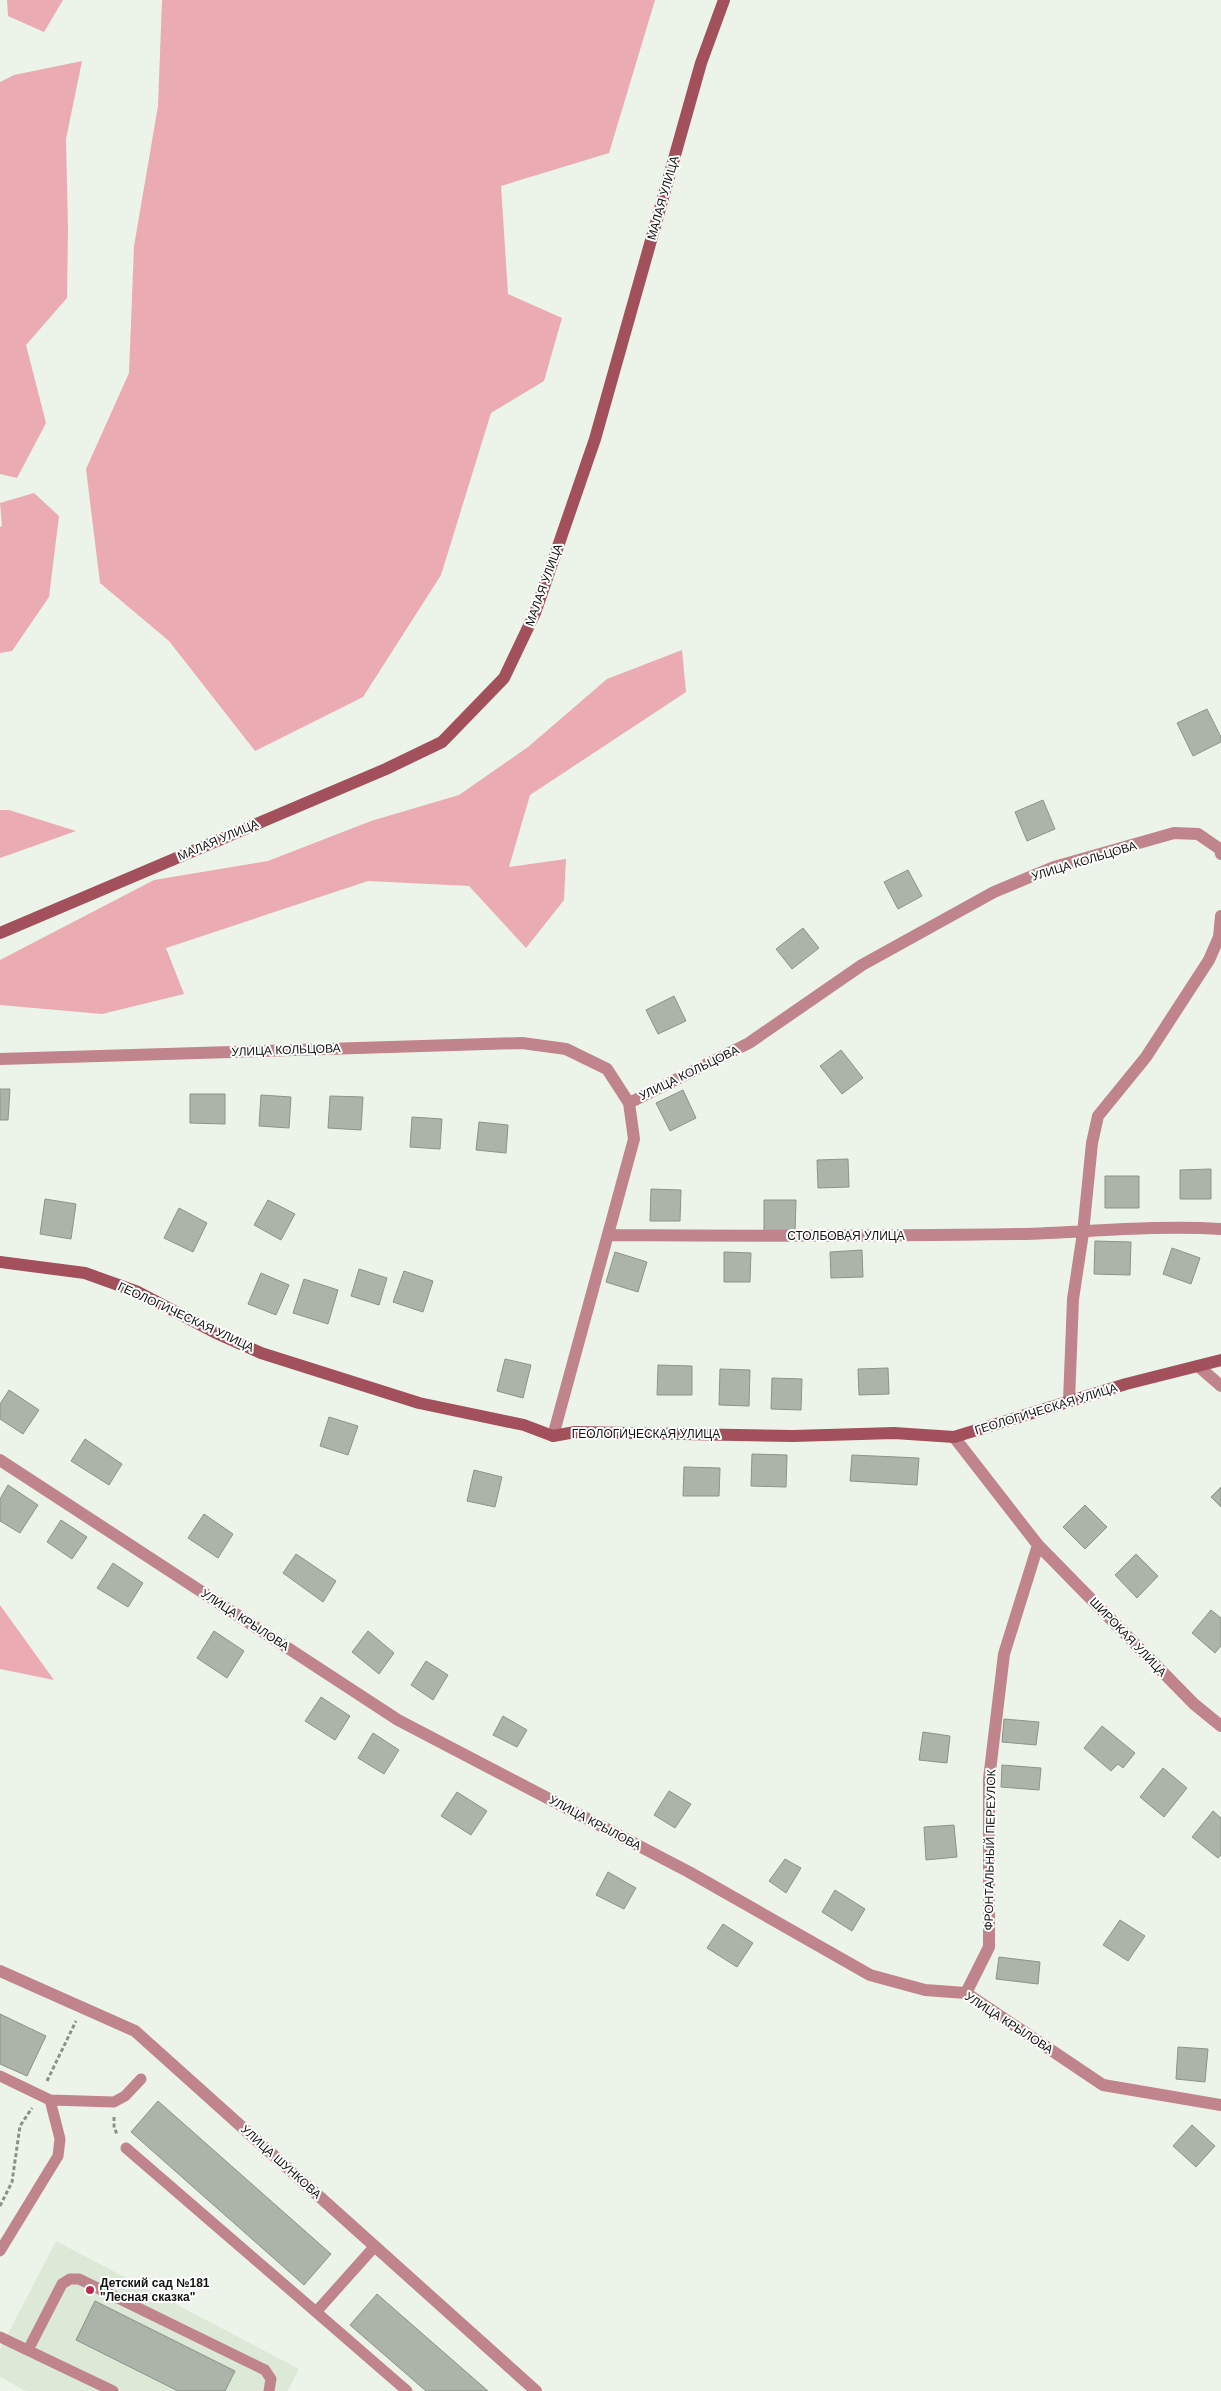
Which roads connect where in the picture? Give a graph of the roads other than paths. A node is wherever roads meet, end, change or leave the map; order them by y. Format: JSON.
{"nodes":[{"id":1,"x":724,"y":0,"type":"edge"},
{"id":2,"x":1221,"y":850,"type":"edge"},
{"id":3,"x":1221,"y":916,"type":"edge"},
{"id":4,"x":0,"y":933,"type":"edge"},
{"id":5,"x":0,"y":1059,"type":"edge"},
{"id":6,"x":629,"y":1103,"type":"junction"},
{"id":7,"x":1221,"y":1229,"type":"edge"},
{"id":8,"x":1083,"y":1232,"type":"junction"},
{"id":9,"x":610,"y":1235,"type":"junction"},
{"id":10,"x":0,"y":1262,"type":"edge"},
{"id":11,"x":1221,"y":1360,"type":"edge"},
{"id":12,"x":1198,"y":1366,"type":"junction"},
{"id":13,"x":1221,"y":1386,"type":"edge"},
{"id":14,"x":1069,"y":1401,"type":"junction"},
{"id":15,"x":553,"y":1436,"type":"junction"},
{"id":16,"x":954,"y":1436,"type":"junction"},
{"id":17,"x":0,"y":1460,"type":"edge"},
{"id":18,"x":1038,"y":1545,"type":"junction"},
{"id":19,"x":1221,"y":1726,"type":"edge"},
{"id":20,"x":0,"y":1971,"type":"edge"},
{"id":21,"x":966,"y":1993,"type":"junction"},
{"id":22,"x":0,"y":2076,"type":"edge"},
{"id":23,"x":141,"y":2079,"type":"dead end"},
{"id":24,"x":45,"y":2098,"type":"junction"},
{"id":25,"x":1221,"y":2105,"type":"edge"},
{"id":26,"x":126,"y":2148,"type":"road end"},
{"id":27,"x":375,"y":2246,"type":"junction"},
{"id":28,"x":0,"y":2251,"type":"edge"},
{"id":29,"x":316,"y":2312,"type":"junction"},
{"id":30,"x":0,"y":2337,"type":"edge"},
{"id":31,"x":28,"y":2350,"type":"junction"},
{"id":32,"x":113,"y":2391,"type":"edge"},
{"id":33,"x":269,"y":2391,"type":"edge"},
{"id":34,"x":407,"y":2391,"type":"edge"},
{"id":35,"x":536,"y":2391,"type":"edge"}],
"edges":[{"from":1,"to":4,"type":"street","name":"МАЛАЯ УЛИЦА"},
{"from":2,"to":6,"type":"street","name":"УЛИЦА КОЛЬЦОВА"},
{"from":3,"to":8,"type":"street"},
{"from":5,"to":6,"type":"street","name":"УЛИЦА КОЛЬЦОВА"},
{"from":6,"to":9,"type":"street"},
{"from":7,"to":8,"type":"street","name":"СТОЛБОВАЯ УЛИЦА"},
{"from":8,"to":9,"type":"street","name":"СТОЛБОВАЯ УЛИЦА"},
{"from":8,"to":14,"type":"street"},
{"from":9,"to":15,"type":"street"},
{"from":10,"to":15,"type":"street","name":"ГЕОЛОГИЧЕСКАЯ УЛИЦА"},
{"from":11,"to":12,"type":"street","name":"ГЕОЛОГИЧЕСКАЯ УЛИЦА"},
{"from":12,"to":13,"type":"street"},
{"from":12,"to":14,"type":"street","name":"ГЕОЛОГИЧЕСКАЯ УЛИЦА"},
{"from":14,"to":16,"type":"street","name":"ГЕОЛОГИЧЕСКАЯ УЛИЦА"},
{"from":15,"to":16,"type":"street","name":"ГЕОЛОГИЧЕСКАЯ УЛИЦА"},
{"from":16,"to":18,"type":"street"},
{"from":17,"to":21,"type":"street","name":"УЛИЦА КРЫЛОВА"},
{"from":18,"to":19,"type":"street","name":"ШИРОКАЯ УЛИЦА"},
{"from":18,"to":21,"type":"street","name":"ФРОНТАЛЬНЫЙ ПЕРЕУЛОК"},
{"from":20,"to":27,"type":"street","name":"УЛИЦА ШУНКОВА"},
{"from":21,"to":25,"type":"street","name":"УЛИЦА КРЫЛОВА"},
{"from":22,"to":24,"type":"lane"},
{"from":23,"to":24,"type":"lane"},
{"from":24,"to":28,"type":"lane"},
{"from":26,"to":29,"type":"lane"},
{"from":27,"to":29,"type":"lane"},
{"from":27,"to":35,"type":"street","name":"УЛИЦА ШУНКОВА"},
{"from":29,"to":34,"type":"lane"},
{"from":30,"to":31,"type":"lane"},
{"from":31,"to":32,"type":"lane"},
{"from":31,"to":33,"type":"lane"}]}
